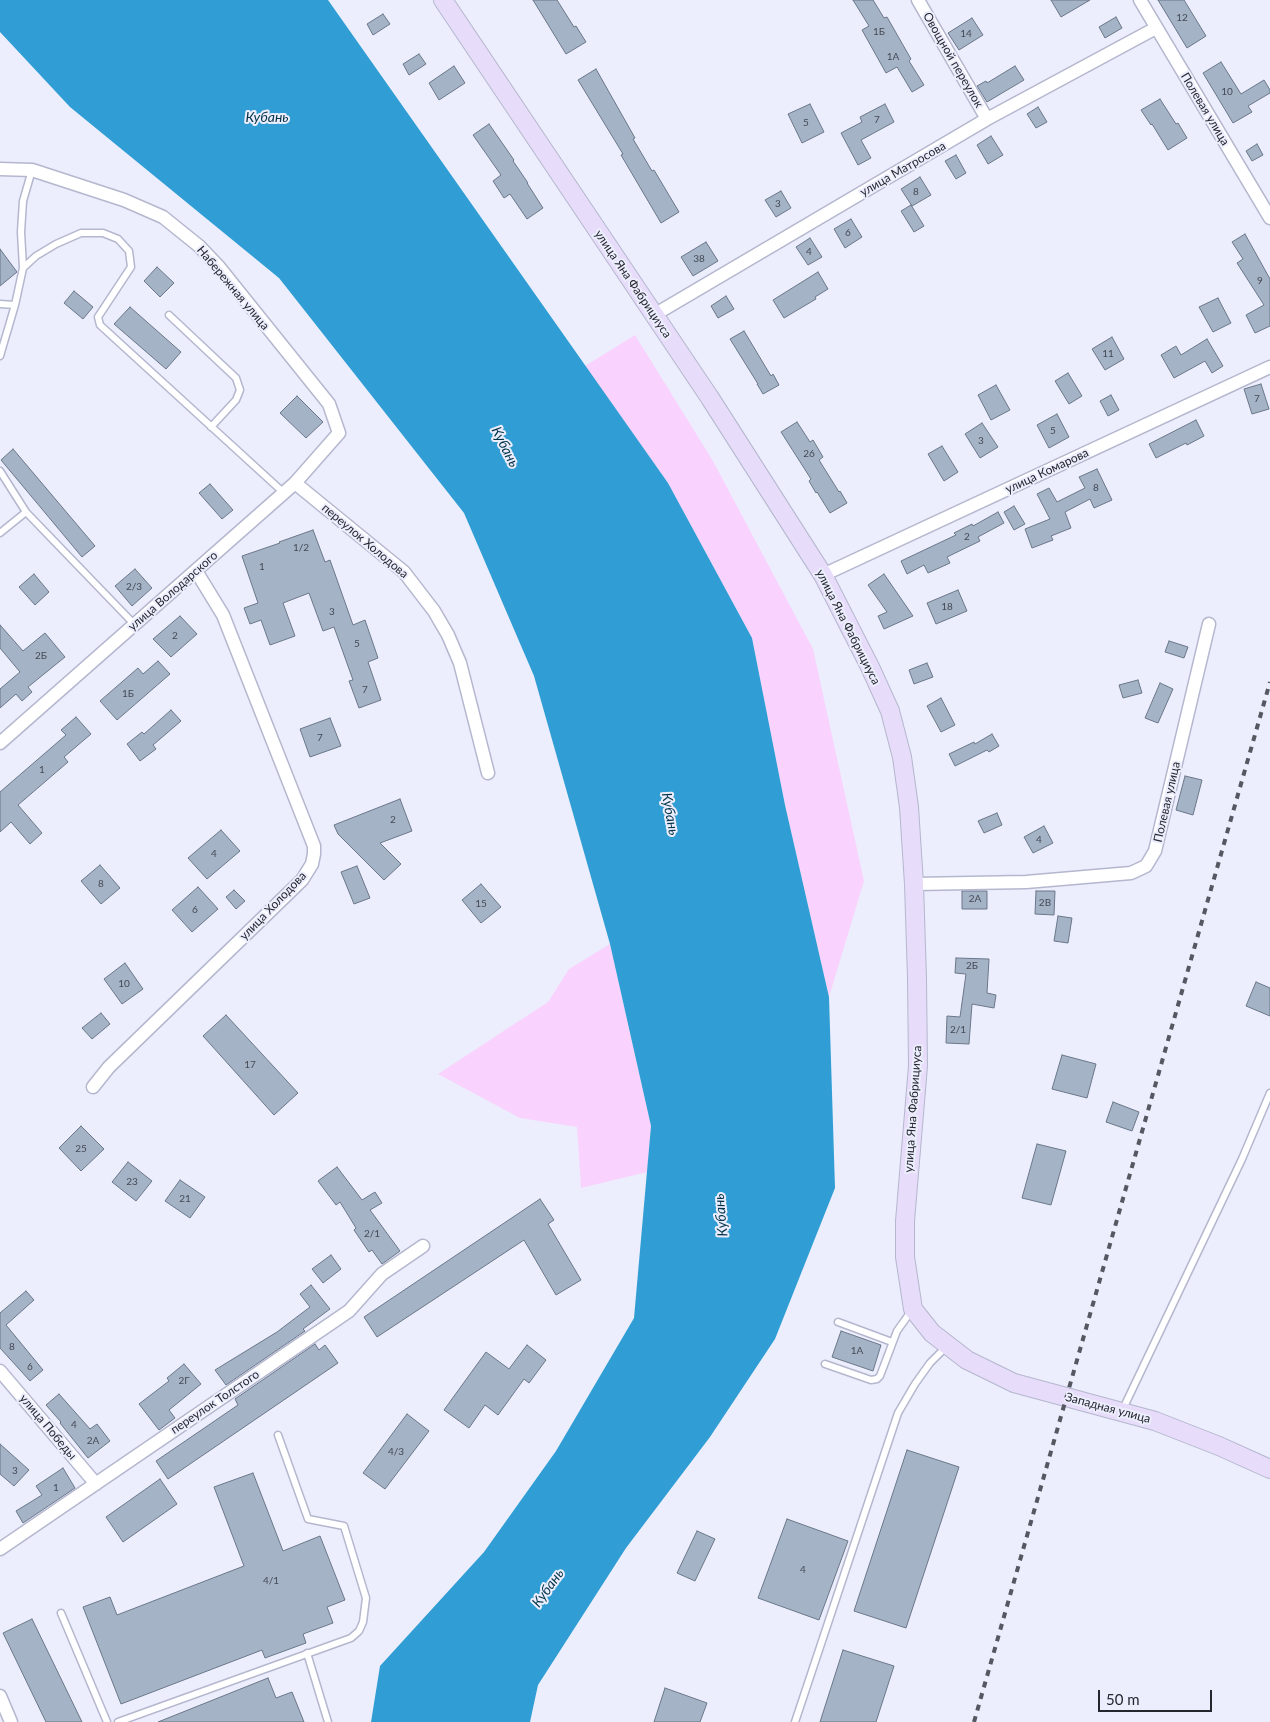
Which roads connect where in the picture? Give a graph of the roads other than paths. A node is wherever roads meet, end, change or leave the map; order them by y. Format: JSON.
{"nodes":[{"id":1,"x":444,"y":0,"type":"edge"},
{"id":2,"x":918,"y":0,"type":"edge"},
{"id":3,"x":1140,"y":0,"type":"edge"},
{"id":4,"x":1156,"y":28,"type":"junction"},
{"id":5,"x":988,"y":119,"type":"junction"},
{"id":6,"x":0,"y":169,"type":"edge"},
{"id":7,"x":32,"y":170,"type":"junction"},
{"id":8,"x":1270,"y":218,"type":"edge"},
{"id":9,"x":23,"y":268,"type":"junction"},
{"id":10,"x":0,"y":304,"type":"edge"},
{"id":11,"x":15,"y":305,"type":"junction"},
{"id":12,"x":169,"y":315,"type":"dead end"},
{"id":13,"x":654,"y":315,"type":"junction"},
{"id":14,"x":0,"y":356,"type":"edge"},
{"id":15,"x":1270,"y":367,"type":"edge"},
{"id":16,"x":211,"y":427,"type":"junction"},
{"id":17,"x":339,"y":433,"type":"joint"},
{"id":18,"x":0,"y":471,"type":"edge"},
{"id":19,"x":295,"y":483,"type":"junction"},
{"id":20,"x":284,"y":493,"type":"junction"},
{"id":21,"x":26,"y":512,"type":"junction"},
{"id":22,"x":0,"y":533,"type":"edge"},
{"id":23,"x":196,"y":571,"type":"junction"},
{"id":24,"x":824,"y":575,"type":"junction"},
{"id":25,"x":1209,"y":624,"type":"dead end"},
{"id":26,"x":135,"y":625,"type":"junction"},
{"id":27,"x":0,"y":743,"type":"edge"},
{"id":28,"x":488,"y":774,"type":"dead end"},
{"id":29,"x":914,"y":884,"type":"junction"},
{"id":30,"x":92,"y":1087,"type":"dead end"},
{"id":31,"x":1270,"y":1092,"type":"edge"},
{"id":32,"x":423,"y":1246,"type":"dead end"},
{"id":33,"x":913,"y":1309,"type":"junction"},
{"id":34,"x":838,"y":1322,"type":"dead end"},
{"id":35,"x":892,"y":1342,"type":"junction"},
{"id":36,"x":948,"y":1345,"type":"junction"},
{"id":37,"x":825,"y":1364,"type":"dead end"},
{"id":38,"x":0,"y":1371,"type":"edge"},
{"id":39,"x":1122,"y":1412,"type":"junction"},
{"id":40,"x":278,"y":1435,"type":"dead end"},
{"id":41,"x":1270,"y":1469,"type":"edge"},
{"id":42,"x":96,"y":1484,"type":"junction"},
{"id":43,"x":0,"y":1549,"type":"edge"},
{"id":44,"x":61,"y":1614,"type":"dead end"},
{"id":45,"x":307,"y":1654,"type":"junction"},
{"id":46,"x":0,"y":1696,"type":"edge"},
{"id":47,"x":11,"y":1722,"type":"edge"},
{"id":48,"x":107,"y":1722,"type":"edge"},
{"id":49,"x":118,"y":1722,"type":"edge"},
{"id":50,"x":328,"y":1722,"type":"edge"},
{"id":51,"x":795,"y":1722,"type":"edge"}],
"edges":[{"from":1,"to":13,"type":"street","name":"улица Яна Фабрициуса"},
{"from":2,"to":5,"type":"street","name":"Овощной переулок"},
{"from":3,"to":4,"type":"street","name":"Полевая улица"},
{"from":4,"to":5,"type":"street","name":"улица Матросова"},
{"from":4,"to":8,"type":"street","name":"Полевая улица"},
{"from":5,"to":13,"type":"street","name":"улица Матросова"},
{"from":6,"to":7,"type":"street","name":"Набережная улица"},
{"from":7,"to":9,"type":"lane"},
{"from":7,"to":17,"type":"street","name":"Набережная улица"},
{"from":9,"to":11,"type":"lane"},
{"from":9,"to":16,"type":"lane"},
{"from":10,"to":11,"type":"lane"},
{"from":11,"to":14,"type":"lane"},
{"from":12,"to":16,"type":"lane"},
{"from":13,"to":24,"type":"street","name":"улица Яна Фабрициуса"},
{"from":15,"to":24,"type":"street","name":"улица Комарова"},
{"from":16,"to":20,"type":"lane"},
{"from":17,"to":19,"type":"street","name":"улица Володарского"},
{"from":18,"to":21,"type":"lane"},
{"from":19,"to":20,"type":"street","name":"улица Володарского"},
{"from":19,"to":28,"type":"street","name":"переулок Холодова"},
{"from":20,"to":23,"type":"street","name":"улица Володарского"},
{"from":21,"to":22,"type":"lane"},
{"from":21,"to":26,"type":"lane"},
{"from":23,"to":26,"type":"street","name":"улица Володарского"},
{"from":23,"to":30,"type":"street","name":"улица Холодова"},
{"from":24,"to":29,"type":"street","name":"улица Яна Фабрициуса"},
{"from":25,"to":29,"type":"street","name":"Полевая улица"},
{"from":26,"to":27,"type":"street","name":"улица Володарского"},
{"from":29,"to":33,"type":"street","name":"улица Яна Фабрициуса"},
{"from":31,"to":39,"type":"lane"},
{"from":32,"to":42,"type":"street","name":"переулок Толстого"},
{"from":33,"to":35,"type":"lane"},
{"from":33,"to":36,"type":"street"},
{"from":34,"to":35,"type":"lane"},
{"from":35,"to":37,"type":"lane"},
{"from":36,"to":39,"type":"street","name":"Западная улица"},
{"from":36,"to":51,"type":"lane"},
{"from":38,"to":42,"type":"street","name":"улица Победы"},
{"from":39,"to":41,"type":"street","name":"Западная улица"},
{"from":40,"to":45,"type":"lane"},
{"from":42,"to":43,"type":"street","name":"переулок Толстого"},
{"from":44,"to":48,"type":"lane"},
{"from":45,"to":49,"type":"lane"},
{"from":45,"to":50,"type":"lane"},
{"from":46,"to":47,"type":"street"}]}
